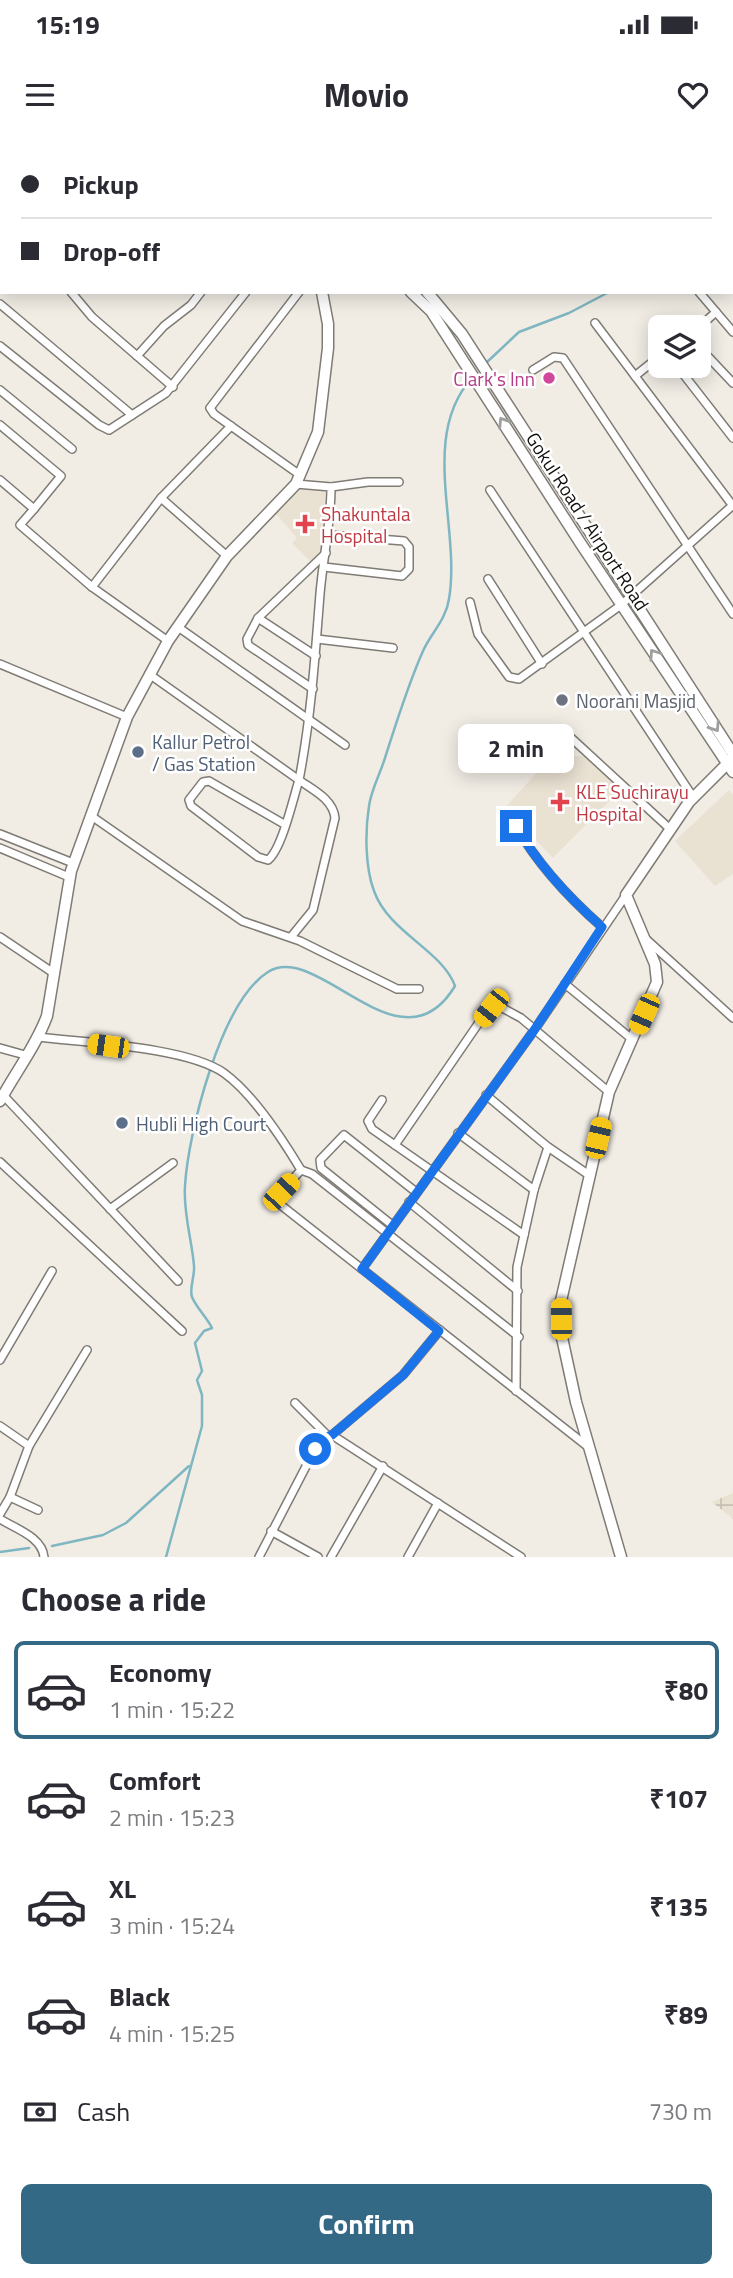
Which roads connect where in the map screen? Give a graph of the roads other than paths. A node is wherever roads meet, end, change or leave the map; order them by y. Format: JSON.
{"nodes":[{"id":1,"x":73,"y":294,"type":"edge"},
{"id":2,"x":199,"y":294,"type":"edge"},
{"id":3,"x":244,"y":294,"type":"edge"},
{"id":4,"x":297,"y":294,"type":"edge"},
{"id":5,"x":322,"y":294,"type":"edge"},
{"id":6,"x":414,"y":294,"type":"edge"},
{"id":7,"x":428,"y":294,"type":"edge"},
{"id":8,"x":701,"y":294,"type":"edge"},
{"id":9,"x":0,"y":304,"type":"edge"},
{"id":10,"x":435,"y":307,"type":"junction"},
{"id":11,"x":716,"y":312,"type":"junction"},
{"id":12,"x":711,"y":316,"type":"edge"},
{"id":13,"x":595,"y":323,"type":"dead end"},
{"id":14,"x":733,"y":332,"type":"edge"},
{"id":15,"x":0,"y":346,"type":"edge"},
{"id":16,"x":137,"y":356,"type":"junction"},
{"id":17,"x":711,"y":359,"type":"edge"},
{"id":18,"x":648,"y":366,"type":"edge"},
{"id":19,"x":533,"y":370,"type":"dead end"},
{"id":20,"x":635,"y":376,"type":"junction"},
{"id":21,"x":686,"y":378,"type":"edge"},
{"id":22,"x":733,"y":383,"type":"edge"},
{"id":23,"x":173,"y":387,"type":"junction"},
{"id":24,"x":0,"y":390,"type":"edge"},
{"id":25,"x":132,"y":415,"type":"junction"},
{"id":26,"x":0,"y":425,"type":"edge"},
{"id":27,"x":231,"y":426,"type":"junction"},
{"id":28,"x":733,"y":438,"type":"edge"},
{"id":29,"x":72,"y":449,"type":"dead end"},
{"id":30,"x":298,"y":479,"type":"junction"},
{"id":31,"x":0,"y":480,"type":"edge"},
{"id":32,"x":399,"y":482,"type":"dead end"},
{"id":33,"x":331,"y":487,"type":"junction"},
{"id":34,"x":490,"y":490,"type":"dead end"},
{"id":35,"x":161,"y":498,"type":"junction"},
{"id":36,"x":733,"y":506,"type":"edge"},
{"id":37,"x":33,"y":509,"type":"junction"},
{"id":38,"x":329,"y":535,"type":"junction"},
{"id":39,"x":687,"y":546,"type":"junction"},
{"id":40,"x":327,"y":552,"type":"junction"},
{"id":41,"x":227,"y":556,"type":"junction"},
{"id":42,"x":324,"y":567,"type":"junction"},
{"id":43,"x":488,"y":579,"type":"dead end"},
{"id":44,"x":92,"y":587,"type":"junction"},
{"id":45,"x":630,"y":597,"type":"junction"},
{"id":46,"x":470,"y":602,"type":"dead end"},
{"id":47,"x":621,"y":605,"type":"junction"},
{"id":48,"x":733,"y":614,"type":"edge"},
{"id":49,"x":258,"y":618,"type":"junction"},
{"id":50,"x":178,"y":627,"type":"junction"},
{"id":51,"x":583,"y":634,"type":"junction"},
{"id":52,"x":317,"y":639,"type":"junction"},
{"id":53,"x":168,"y":641,"type":"junction"},
{"id":54,"x":393,"y":648,"type":"dead end"},
{"id":55,"x":316,"y":656,"type":"junction"},
{"id":56,"x":0,"y":664,"type":"edge"},
{"id":57,"x":542,"y":664,"type":"junction"},
{"id":58,"x":149,"y":674,"type":"junction"},
{"id":59,"x":313,"y":689,"type":"junction"},
{"id":60,"x":127,"y":717,"type":"junction"},
{"id":61,"x":310,"y":720,"type":"junction"},
{"id":62,"x":568,"y":736,"type":"dead end"},
{"id":63,"x":345,"y":745,"type":"dead end"},
{"id":64,"x":731,"y":758,"type":"edge"},
{"id":65,"x":733,"y":772,"type":"edge"},
{"id":66,"x":299,"y":780,"type":"junction"},
{"id":67,"x":693,"y":797,"type":"junction"},
{"id":68,"x":90,"y":815,"type":"junction"},
{"id":69,"x":284,"y":824,"type":"junction"},
{"id":70,"x":516,"y":826,"type":"dead end"},
{"id":71,"x":669,"y":828,"type":"junction"},
{"id":72,"x":0,"y":834,"type":"edge"},
{"id":73,"x":0,"y":848,"type":"edge"},
{"id":74,"x":73,"y":863,"type":"junction"},
{"id":75,"x":69,"y":877,"type":"junction"},
{"id":76,"x":626,"y":895,"type":"junction"},
{"id":77,"x":602,"y":927,"type":"junction"},
{"id":78,"x":0,"y":937,"type":"edge"},
{"id":79,"x":291,"y":937,"type":"junction"},
{"id":80,"x":643,"y":937,"type":"junction"},
{"id":81,"x":55,"y":974,"type":"junction"},
{"id":82,"x":565,"y":984,"type":"junction"},
{"id":83,"x":419,"y":989,"type":"dead end"},
{"id":84,"x":733,"y":1018,"type":"edge"},
{"id":85,"x":535,"y":1029,"type":"junction"},
{"id":86,"x":39,"y":1037,"type":"junction"},
{"id":87,"x":633,"y":1040,"type":"junction"},
{"id":88,"x":0,"y":1048,"type":"edge"},
{"id":89,"x":25,"y":1055,"type":"junction"},
{"id":90,"x":609,"y":1092,"type":"junction"},
{"id":91,"x":486,"y":1095,"type":"junction"},
{"id":92,"x":2,"y":1098,"type":"edge"},
{"id":93,"x":382,"y":1100,"type":"dead end"},
{"id":94,"x":458,"y":1133,"type":"junction"},
{"id":95,"x":395,"y":1145,"type":"junction"},
{"id":96,"x":548,"y":1147,"type":"junction"},
{"id":97,"x":0,"y":1162,"type":"edge"},
{"id":98,"x":173,"y":1163,"type":"dead end"},
{"id":99,"x":301,"y":1170,"type":"junction"},
{"id":100,"x":431,"y":1171,"type":"junction"},
{"id":101,"x":589,"y":1175,"type":"junction"},
{"id":102,"x":534,"y":1190,"type":"junction"},
{"id":103,"x":416,"y":1192,"type":"junction"},
{"id":104,"x":409,"y":1202,"type":"junction"},
{"id":105,"x":110,"y":1209,"type":"junction"},
{"id":106,"x":390,"y":1229,"type":"junction"},
{"id":107,"x":524,"y":1235,"type":"junction"},
{"id":108,"x":362,"y":1269,"type":"junction"},
{"id":109,"x":52,"y":1271,"type":"dead end"},
{"id":110,"x":178,"y":1281,"type":"dead end"},
{"id":111,"x":518,"y":1291,"type":"junction"},
{"id":112,"x":183,"y":1331,"type":"dead end"},
{"id":113,"x":439,"y":1331,"type":"junction"},
{"id":114,"x":519,"y":1337,"type":"junction"},
{"id":115,"x":88,"y":1350,"type":"dead end"},
{"id":116,"x":0,"y":1360,"type":"edge"},
{"id":117,"x":516,"y":1391,"type":"junction"},
{"id":118,"x":295,"y":1403,"type":"dead end"},
{"id":119,"x":0,"y":1426,"type":"edge"},
{"id":120,"x":330,"y":1435,"type":"junction"},
{"id":121,"x":29,"y":1446,"type":"junction"},
{"id":122,"x":587,"y":1446,"type":"junction"},
{"id":123,"x":383,"y":1466,"type":"junction"},
{"id":124,"x":10,"y":1497,"type":"junction"},
{"id":125,"x":438,"y":1503,"type":"junction"},
{"id":126,"x":38,"y":1510,"type":"dead end"},
{"id":127,"x":0,"y":1517,"type":"edge"},
{"id":128,"x":271,"y":1531,"type":"junction"},
{"id":129,"x":45,"y":1557,"type":"edge"},
{"id":130,"x":259,"y":1557,"type":"edge"},
{"id":131,"x":318,"y":1557,"type":"edge"},
{"id":132,"x":331,"y":1557,"type":"edge"},
{"id":133,"x":408,"y":1557,"type":"edge"},
{"id":134,"x":521,"y":1557,"type":"edge"},
{"id":135,"x":621,"y":1557,"type":"edge"}],
"edges":[{"from":1,"to":16,"type":"street"},
{"from":2,"to":16,"type":"street"},
{"from":3,"to":23,"type":"street"},
{"from":4,"to":27,"type":"street"},
{"from":5,"to":30,"type":"main road"},
{"from":6,"to":10,"type":"main road","name":"Gokul Road / Airport Road"},
{"from":7,"to":10,"type":"main road","name":"Gokul Road / Airport Road"},
{"from":8,"to":11,"type":"street"},
{"from":9,"to":25,"type":"street"},
{"from":10,"to":45,"type":"main road","name":"Gokul Road / Airport Road"},
{"from":47,"to":10,"type":"main road","name":"Gokul Road / Airport Road","one_way":true},
{"from":11,"to":12,"type":"street"},
{"from":11,"to":14,"type":"street"},
{"from":13,"to":20,"type":"street"},
{"from":15,"to":25,"type":"street"},
{"from":16,"to":23,"type":"street"},
{"from":17,"to":22,"type":"street"},
{"from":18,"to":20,"type":"street"},
{"from":19,"to":39,"type":"street"},
{"from":20,"to":36,"type":"street"},
{"from":21,"to":28,"type":"street"},
{"from":23,"to":25,"type":"street"},
{"from":24,"to":29,"type":"street"},
{"from":26,"to":37,"type":"street"},
{"from":27,"to":30,"type":"street"},
{"from":27,"to":35,"type":"street"},
{"from":30,"to":33,"type":"street"},
{"from":30,"to":41,"type":"main road"},
{"from":31,"to":37,"type":"street"},
{"from":32,"to":33,"type":"street"},
{"from":33,"to":38,"type":"street"},
{"from":34,"to":51,"type":"street"},
{"from":35,"to":41,"type":"street"},
{"from":35,"to":44,"type":"street"},
{"from":36,"to":39,"type":"street"},
{"from":37,"to":44,"type":"street"},
{"from":38,"to":40,"type":"street"},
{"from":38,"to":42,"type":"street"},
{"from":39,"to":45,"type":"street"},
{"from":39,"to":48,"type":"street"},
{"from":40,"to":42,"type":"street"},
{"from":40,"to":49,"type":"street"},
{"from":41,"to":50,"type":"main road"},
{"from":42,"to":52,"type":"street"},
{"from":43,"to":57,"type":"street"},
{"from":44,"to":53,"type":"street"},
{"from":45,"to":47,"type":"street"},
{"from":45,"to":64,"type":"main road","name":"Gokul Road / Airport Road","one_way":true},
{"from":46,"to":57,"type":"street"},
{"from":47,"to":51,"type":"street"},
{"from":64,"to":47,"type":"main road","name":"Gokul Road / Airport Road","one_way":true},
{"from":49,"to":55,"type":"street"},
{"from":49,"to":59,"type":"street"},
{"from":50,"to":53,"type":"main road"},
{"from":50,"to":61,"type":"street"},
{"from":51,"to":57,"type":"street"},
{"from":51,"to":67,"type":"street"},
{"from":52,"to":54,"type":"street"},
{"from":52,"to":55,"type":"street"},
{"from":53,"to":58,"type":"main road"},
{"from":55,"to":59,"type":"street"},
{"from":56,"to":60,"type":"street"},
{"from":58,"to":60,"type":"main road"},
{"from":58,"to":66,"type":"street"},
{"from":59,"to":61,"type":"street"},
{"from":60,"to":68,"type":"main road"},
{"from":61,"to":63,"type":"street"},
{"from":61,"to":66,"type":"street"},
{"from":62,"to":71,"type":"street"},
{"from":64,"to":65,"type":"main road","name":"Gokul Road / Airport Road"},
{"from":64,"to":67,"type":"main road"},
{"from":66,"to":69,"type":"street"},
{"from":66,"to":79,"type":"street"},
{"from":67,"to":71,"type":"main road"},
{"from":68,"to":74,"type":"main road"},
{"from":68,"to":79,"type":"street"},
{"from":69,"to":69,"type":"street"},
{"from":70,"to":77,"type":"street"},
{"from":71,"to":76,"type":"main road"},
{"from":72,"to":74,"type":"street"},
{"from":73,"to":75,"type":"street"},
{"from":74,"to":75,"type":"main road"},
{"from":75,"to":81,"type":"main road"},
{"from":76,"to":77,"type":"street"},
{"from":76,"to":80,"type":"main road"},
{"from":77,"to":82,"type":"street"},
{"from":78,"to":81,"type":"street"},
{"from":79,"to":83,"type":"street"},
{"from":80,"to":84,"type":"street"},
{"from":80,"to":87,"type":"main road"},
{"from":81,"to":86,"type":"main road"},
{"from":82,"to":85,"type":"street"},
{"from":82,"to":87,"type":"street"},
{"from":85,"to":90,"type":"street"},
{"from":85,"to":91,"type":"street"},
{"from":85,"to":95,"type":"street"},
{"from":86,"to":89,"type":"main road"},
{"from":86,"to":99,"type":"street"},
{"from":87,"to":90,"type":"main road"},
{"from":88,"to":89,"type":"street"},
{"from":89,"to":92,"type":"main road"},
{"from":90,"to":101,"type":"main road"},
{"from":91,"to":94,"type":"street"},
{"from":91,"to":96,"type":"street"},
{"from":92,"to":105,"type":"street"},
{"from":93,"to":95,"type":"street"},
{"from":94,"to":100,"type":"street"},
{"from":94,"to":102,"type":"street"},
{"from":95,"to":100,"type":"street"},
{"from":96,"to":101,"type":"street"},
{"from":96,"to":102,"type":"street"},
{"from":97,"to":112,"type":"street"},
{"from":98,"to":105,"type":"street"},
{"from":99,"to":106,"type":"street"},
{"from":99,"to":108,"type":"street"},
{"from":100,"to":103,"type":"street"},
{"from":100,"to":107,"type":"street"},
{"from":101,"to":122,"type":"main road"},
{"from":102,"to":107,"type":"street"},
{"from":103,"to":104,"type":"street"},
{"from":103,"to":106,"type":"street"},
{"from":104,"to":106,"type":"street"},
{"from":104,"to":111,"type":"street"},
{"from":105,"to":110,"type":"street"},
{"from":106,"to":108,"type":"street"},
{"from":106,"to":114,"type":"street"},
{"from":107,"to":111,"type":"street"},
{"from":108,"to":113,"type":"street"},
{"from":109,"to":116,"type":"street"},
{"from":111,"to":114,"type":"street"},
{"from":113,"to":117,"type":"street"},
{"from":113,"to":120,"type":"street"},
{"from":114,"to":117,"type":"street"},
{"from":115,"to":121,"type":"street"},
{"from":117,"to":122,"type":"street"},
{"from":118,"to":120,"type":"street"},
{"from":119,"to":121,"type":"street"},
{"from":120,"to":123,"type":"street"},
{"from":120,"to":128,"type":"street"},
{"from":121,"to":124,"type":"street"},
{"from":122,"to":135,"type":"main road"},
{"from":123,"to":125,"type":"street"},
{"from":123,"to":132,"type":"street"},
{"from":124,"to":126,"type":"street"},
{"from":124,"to":127,"type":"street"},
{"from":125,"to":133,"type":"street"},
{"from":125,"to":134,"type":"street"},
{"from":127,"to":129,"type":"street"},
{"from":128,"to":130,"type":"street"},
{"from":128,"to":131,"type":"street"}]}
